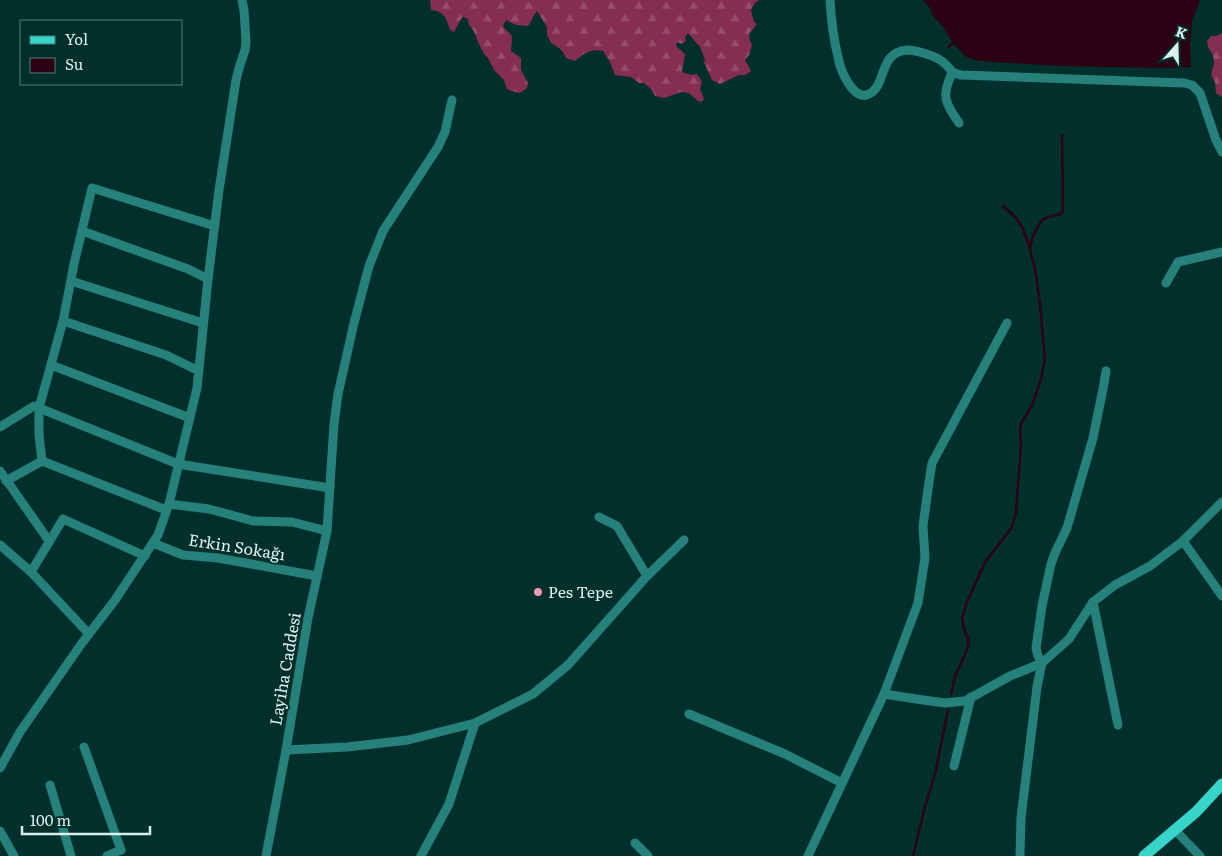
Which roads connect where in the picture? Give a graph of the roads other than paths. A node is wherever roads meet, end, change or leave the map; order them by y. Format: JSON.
{"nodes":[{"id":1,"x":242,"y":0,"type":"edge"},
{"id":2,"x":830,"y":0,"type":"edge"},
{"id":3,"x":952,"y":73,"type":"junction"},
{"id":4,"x":452,"y":100,"type":"dead end"},
{"id":5,"x":959,"y":124,"type":"dead end"},
{"id":6,"x":1222,"y":152,"type":"edge"},
{"id":7,"x":215,"y":226,"type":"junction"},
{"id":8,"x":82,"y":231,"type":"junction"},
{"id":9,"x":1222,"y":252,"type":"edge"},
{"id":10,"x":208,"y":279,"type":"junction"},
{"id":11,"x":71,"y":281,"type":"junction"},
{"id":12,"x":1166,"y":283,"type":"dead end"},
{"id":13,"x":63,"y":321,"type":"junction"},
{"id":14,"x":204,"y":323,"type":"junction"},
{"id":15,"x":1007,"y":323,"type":"dead end"},
{"id":16,"x":51,"y":365,"type":"junction"},
{"id":17,"x":1106,"y":370,"type":"dead end"},
{"id":18,"x":199,"y":371,"type":"junction"},
{"id":19,"x":39,"y":408,"type":"junction"},
{"id":20,"x":190,"y":418,"type":"junction"},
{"id":21,"x":0,"y":427,"type":"edge"},
{"id":22,"x":42,"y":461,"type":"junction"},
{"id":23,"x":178,"y":464,"type":"junction"},
{"id":24,"x":0,"y":471,"type":"edge"},
{"id":25,"x":6,"y":481,"type":"junction"},
{"id":26,"x":330,"y":488,"type":"junction"},
{"id":27,"x":1222,"y":502,"type":"edge"},
{"id":28,"x":168,"y":507,"type":"junction"},
{"id":29,"x":599,"y":517,"type":"dead end"},
{"id":30,"x":327,"y":531,"type":"junction"},
{"id":31,"x":684,"y":540,"type":"dead end"},
{"id":32,"x":49,"y":541,"type":"junction"},
{"id":33,"x":1183,"y":541,"type":"junction"},
{"id":34,"x":153,"y":543,"type":"junction"},
{"id":35,"x":0,"y":545,"type":"edge"},
{"id":36,"x":144,"y":556,"type":"junction"},
{"id":37,"x":31,"y":572,"type":"junction"},
{"id":38,"x":317,"y":576,"type":"junction"},
{"id":39,"x":647,"y":576,"type":"junction"},
{"id":40,"x":1222,"y":596,"type":"edge"},
{"id":41,"x":1093,"y":602,"type":"junction"},
{"id":42,"x":90,"y":634,"type":"junction"},
{"id":43,"x":1042,"y":663,"type":"junction"},
{"id":44,"x":884,"y":694,"type":"junction"},
{"id":45,"x":971,"y":697,"type":"junction"},
{"id":46,"x":689,"y":714,"type":"dead end"},
{"id":47,"x":475,"y":723,"type":"junction"},
{"id":48,"x":1118,"y":725,"type":"dead end"},
{"id":49,"x":84,"y":747,"type":"dead end"},
{"id":50,"x":286,"y":750,"type":"junction"},
{"id":51,"x":954,"y":766,"type":"dead end"},
{"id":52,"x":0,"y":768,"type":"edge"},
{"id":53,"x":842,"y":784,"type":"junction"},
{"id":54,"x":1222,"y":784,"type":"edge"},
{"id":55,"x":50,"y":785,"type":"dead end"},
{"id":56,"x":0,"y":830,"type":"edge"},
{"id":57,"x":1175,"y":830,"type":"junction"},
{"id":58,"x":635,"y":843,"type":"dead end"},
{"id":59,"x":14,"y":856,"type":"edge"},
{"id":60,"x":72,"y":856,"type":"edge"},
{"id":61,"x":107,"y":856,"type":"edge"},
{"id":62,"x":266,"y":856,"type":"edge"},
{"id":63,"x":421,"y":856,"type":"edge"},
{"id":64,"x":648,"y":856,"type":"edge"},
{"id":65,"x":808,"y":856,"type":"edge"},
{"id":66,"x":1020,"y":856,"type":"edge"},
{"id":67,"x":1144,"y":856,"type":"edge"},
{"id":68,"x":1200,"y":856,"type":"edge"}],
"edges":[{"from":1,"to":7,"type":"street"},
{"from":2,"to":3,"type":"street"},
{"from":3,"to":5,"type":"street"},
{"from":3,"to":6,"type":"street"},
{"from":4,"to":26,"type":"street","name":"Layiha Caddesi"},
{"from":7,"to":8,"type":"street"},
{"from":7,"to":10,"type":"street"},
{"from":8,"to":10,"type":"street"},
{"from":8,"to":11,"type":"street"},
{"from":9,"to":12,"type":"street"},
{"from":10,"to":14,"type":"street"},
{"from":11,"to":13,"type":"street"},
{"from":11,"to":14,"type":"street"},
{"from":13,"to":16,"type":"street"},
{"from":13,"to":18,"type":"street"},
{"from":14,"to":18,"type":"street"},
{"from":15,"to":44,"type":"street"},
{"from":16,"to":19,"type":"street"},
{"from":16,"to":20,"type":"street"},
{"from":17,"to":43,"type":"street"},
{"from":18,"to":20,"type":"street"},
{"from":19,"to":21,"type":"street"},
{"from":19,"to":22,"type":"street"},
{"from":19,"to":23,"type":"street"},
{"from":20,"to":23,"type":"street"},
{"from":22,"to":25,"type":"street"},
{"from":22,"to":28,"type":"street"},
{"from":23,"to":26,"type":"street"},
{"from":23,"to":28,"type":"street"},
{"from":24,"to":25,"type":"street"},
{"from":25,"to":32,"type":"street"},
{"from":26,"to":30,"type":"street","name":"Layiha Caddesi"},
{"from":27,"to":33,"type":"street"},
{"from":28,"to":30,"type":"street"},
{"from":28,"to":34,"type":"street"},
{"from":29,"to":39,"type":"street"},
{"from":30,"to":38,"type":"street","name":"Layiha Caddesi"},
{"from":31,"to":39,"type":"street"},
{"from":32,"to":36,"type":"street"},
{"from":32,"to":37,"type":"street"},
{"from":33,"to":40,"type":"street"},
{"from":33,"to":41,"type":"street"},
{"from":34,"to":36,"type":"street"},
{"from":34,"to":38,"type":"street","name":"Erkin Sokağı"},
{"from":35,"to":37,"type":"street"},
{"from":36,"to":42,"type":"street"},
{"from":37,"to":42,"type":"street"},
{"from":38,"to":50,"type":"street","name":"Layiha Caddesi"},
{"from":39,"to":47,"type":"street"},
{"from":41,"to":43,"type":"street"},
{"from":41,"to":48,"type":"street"},
{"from":42,"to":52,"type":"street"},
{"from":43,"to":45,"type":"street"},
{"from":43,"to":66,"type":"street"},
{"from":44,"to":45,"type":"street"},
{"from":44,"to":53,"type":"street"},
{"from":45,"to":51,"type":"street"},
{"from":46,"to":53,"type":"street"},
{"from":47,"to":50,"type":"street"},
{"from":47,"to":63,"type":"street"},
{"from":49,"to":61,"type":"street"},
{"from":50,"to":62,"type":"street","name":"Layiha Caddesi"},
{"from":53,"to":65,"type":"street"},
{"from":54,"to":57,"type":"main road"},
{"from":55,"to":60,"type":"street"},
{"from":56,"to":59,"type":"street"},
{"from":57,"to":67,"type":"main road"},
{"from":57,"to":68,"type":"street"},
{"from":58,"to":64,"type":"street"}]}
